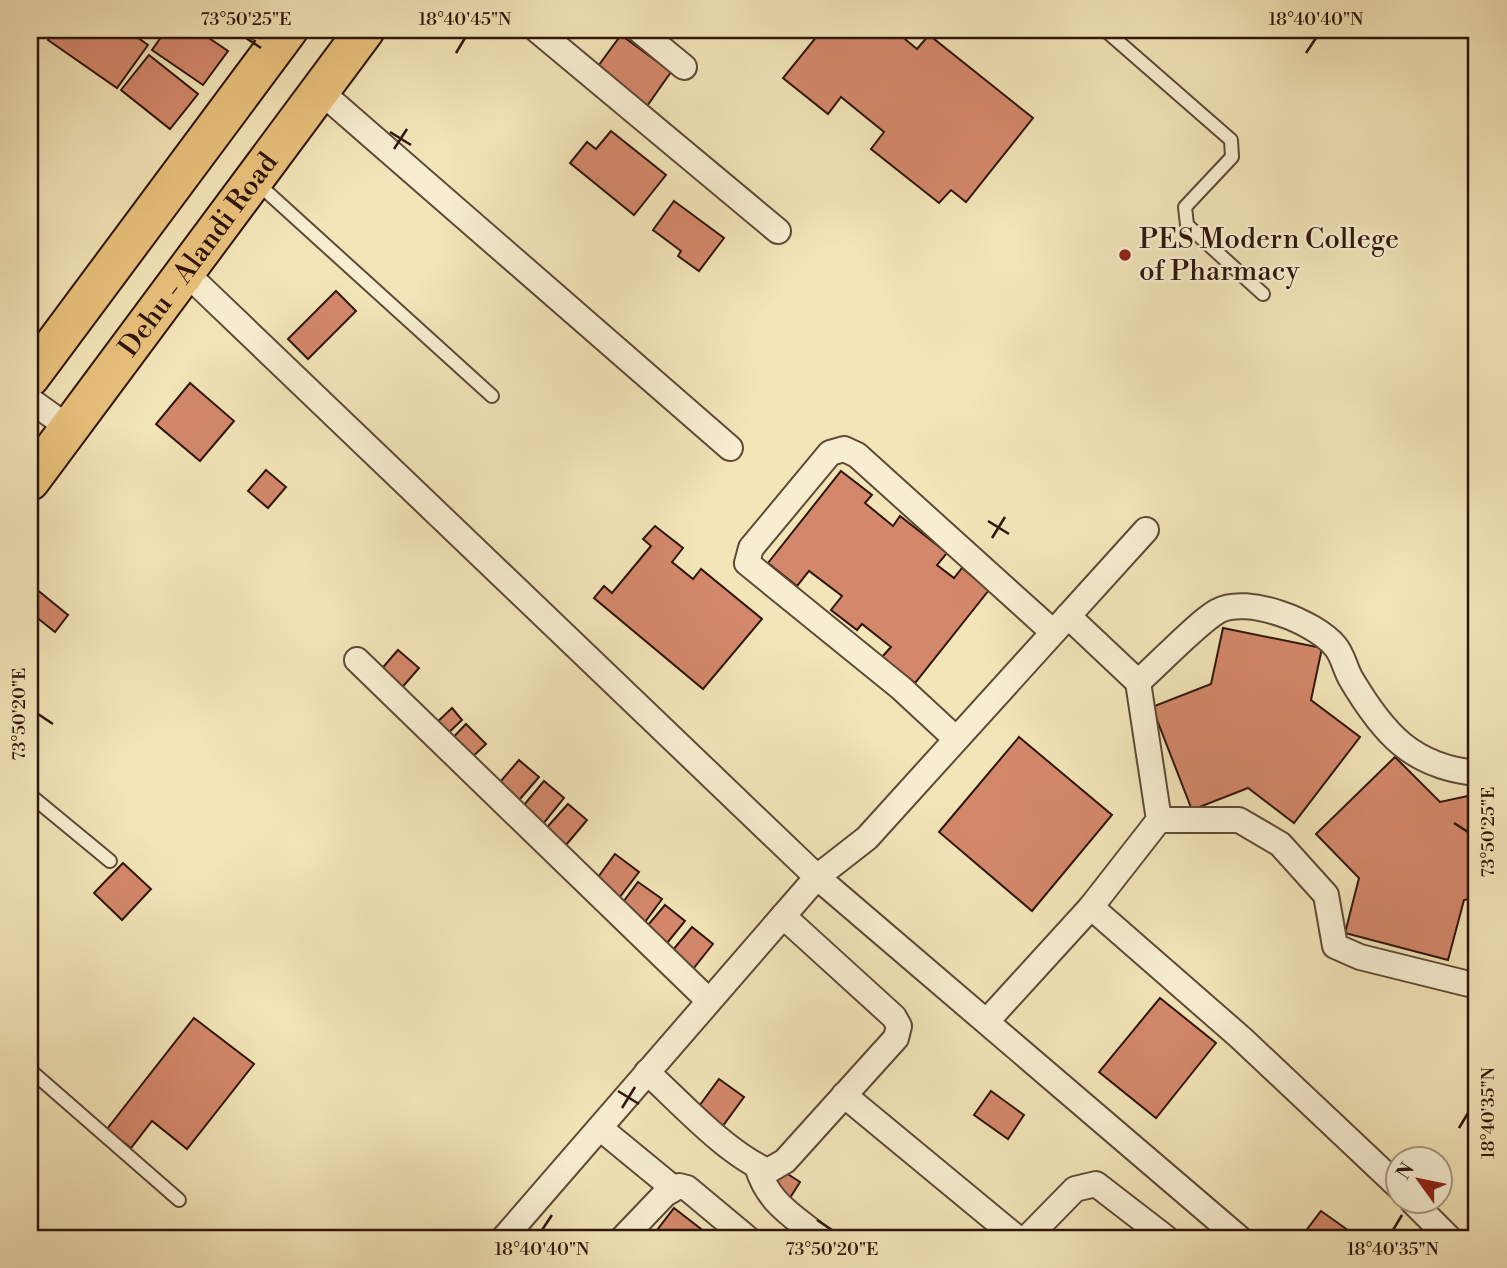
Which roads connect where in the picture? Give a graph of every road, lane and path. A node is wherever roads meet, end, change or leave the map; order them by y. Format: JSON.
{"nodes":[{"id":1,"x":365,"y":30,"type":"edge"},
{"id":2,"x":537,"y":30,"type":"edge"},
{"id":3,"x":639,"y":30,"type":"edge"},
{"id":4,"x":1105,"y":30,"type":"edge"},
{"id":5,"x":272,"y":35,"type":"edge"},
{"id":6,"x":684,"y":67,"type":"dead end"},
{"id":7,"x":320,"y":91,"type":"junction"},
{"id":8,"x":254,"y":180,"type":"junction"},
{"id":9,"x":778,"y":232,"type":"dead end"},
{"id":10,"x":185,"y":272,"type":"junction"},
{"id":11,"x":1263,"y":294,"type":"dead end"},
{"id":12,"x":30,"y":377,"type":"edge"},
{"id":13,"x":492,"y":396,"type":"dead end"},
{"id":14,"x":30,"y":400,"type":"edge"},
{"id":15,"x":69,"y":428,"type":"junction"},
{"id":16,"x":730,"y":448,"type":"dead end"},
{"id":17,"x":30,"y":481,"type":"edge"},
{"id":18,"x":1146,"y":530,"type":"dead end"},
{"id":19,"x":1060,"y":624,"type":"junction"},
{"id":20,"x":358,"y":660,"type":"dead end"},
{"id":21,"x":1138,"y":682,"type":"junction"},
{"id":22,"x":956,"y":739,"type":"junction"},
{"id":23,"x":1477,"y":773,"type":"edge"},
{"id":24,"x":30,"y":794,"type":"edge"},
{"id":25,"x":1159,"y":820,"type":"junction"},
{"id":26,"x":110,"y":861,"type":"dead end"},
{"id":27,"x":817,"y":877,"type":"junction"},
{"id":28,"x":1091,"y":907,"type":"junction"},
{"id":29,"x":783,"y":916,"type":"junction"},
{"id":30,"x":1477,"y":986,"type":"edge"},
{"id":31,"x":709,"y":1001,"type":"junction"},
{"id":32,"x":987,"y":1021,"type":"junction"},
{"id":33,"x":30,"y":1070,"type":"edge"},
{"id":34,"x":648,"y":1072,"type":"junction"},
{"id":35,"x":844,"y":1095,"type":"junction"},
{"id":36,"x":600,"y":1128,"type":"junction"},
{"id":37,"x":757,"y":1166,"type":"junction"},
{"id":38,"x":1384,"y":1173,"type":"edge"},
{"id":39,"x":673,"y":1188,"type":"junction"},
{"id":40,"x":179,"y":1200,"type":"dead end"},
{"id":41,"x":1427,"y":1216,"type":"edge"},
{"id":42,"x":504,"y":1238,"type":"edge"},
{"id":43,"x":623,"y":1238,"type":"edge"},
{"id":44,"x":747,"y":1238,"type":"edge"},
{"id":45,"x":820,"y":1238,"type":"edge"},
{"id":46,"x":1017,"y":1238,"type":"edge"},
{"id":47,"x":1027,"y":1238,"type":"edge"},
{"id":48,"x":1166,"y":1238,"type":"edge"},
{"id":49,"x":1239,"y":1238,"type":"edge"},
{"id":50,"x":1448,"y":1238,"type":"edge"}],
"edges":[{"from":1,"to":7,"type":"main road","name":"Dehu - Alandi Road"},
{"from":2,"to":9,"type":"street"},
{"from":3,"to":6,"type":"street"},
{"from":4,"to":11,"type":"lane"},
{"from":5,"to":12,"type":"main road"},
{"from":7,"to":8,"type":"main road","name":"Dehu - Alandi Road"},
{"from":7,"to":16,"type":"street"},
{"from":8,"to":10,"type":"main road","name":"Dehu - Alandi Road"},
{"from":8,"to":13,"type":"lane"},
{"from":10,"to":15,"type":"main road","name":"Dehu - Alandi Road"},
{"from":10,"to":27,"type":"street"},
{"from":14,"to":15,"type":"street"},
{"from":15,"to":17,"type":"main road","name":"Dehu - Alandi Road"},
{"from":18,"to":19,"type":"street"},
{"from":19,"to":21,"type":"street"},
{"from":19,"to":22,"type":"street"},
{"from":19,"to":22,"type":"street"},
{"from":20,"to":31,"type":"street"},
{"from":21,"to":23,"type":"street"},
{"from":21,"to":25,"type":"street"},
{"from":22,"to":27,"type":"street"},
{"from":24,"to":26,"type":"lane"},
{"from":25,"to":28,"type":"street"},
{"from":25,"to":30,"type":"street"},
{"from":27,"to":29,"type":"street"},
{"from":27,"to":32,"type":"street"},
{"from":28,"to":32,"type":"street"},
{"from":28,"to":38,"type":"street"},
{"from":29,"to":31,"type":"street"},
{"from":29,"to":35,"type":"street"},
{"from":31,"to":34,"type":"street"},
{"from":32,"to":49,"type":"street"},
{"from":33,"to":40,"type":"lane"},
{"from":34,"to":36,"type":"street"},
{"from":34,"to":37,"type":"street"},
{"from":35,"to":37,"type":"street"},
{"from":35,"to":46,"type":"street"},
{"from":36,"to":39,"type":"street"},
{"from":36,"to":42,"type":"street"},
{"from":37,"to":45,"type":"street"},
{"from":39,"to":43,"type":"street"},
{"from":39,"to":44,"type":"street"},
{"from":41,"to":50,"type":"street"},
{"from":47,"to":48,"type":"street"}]}
